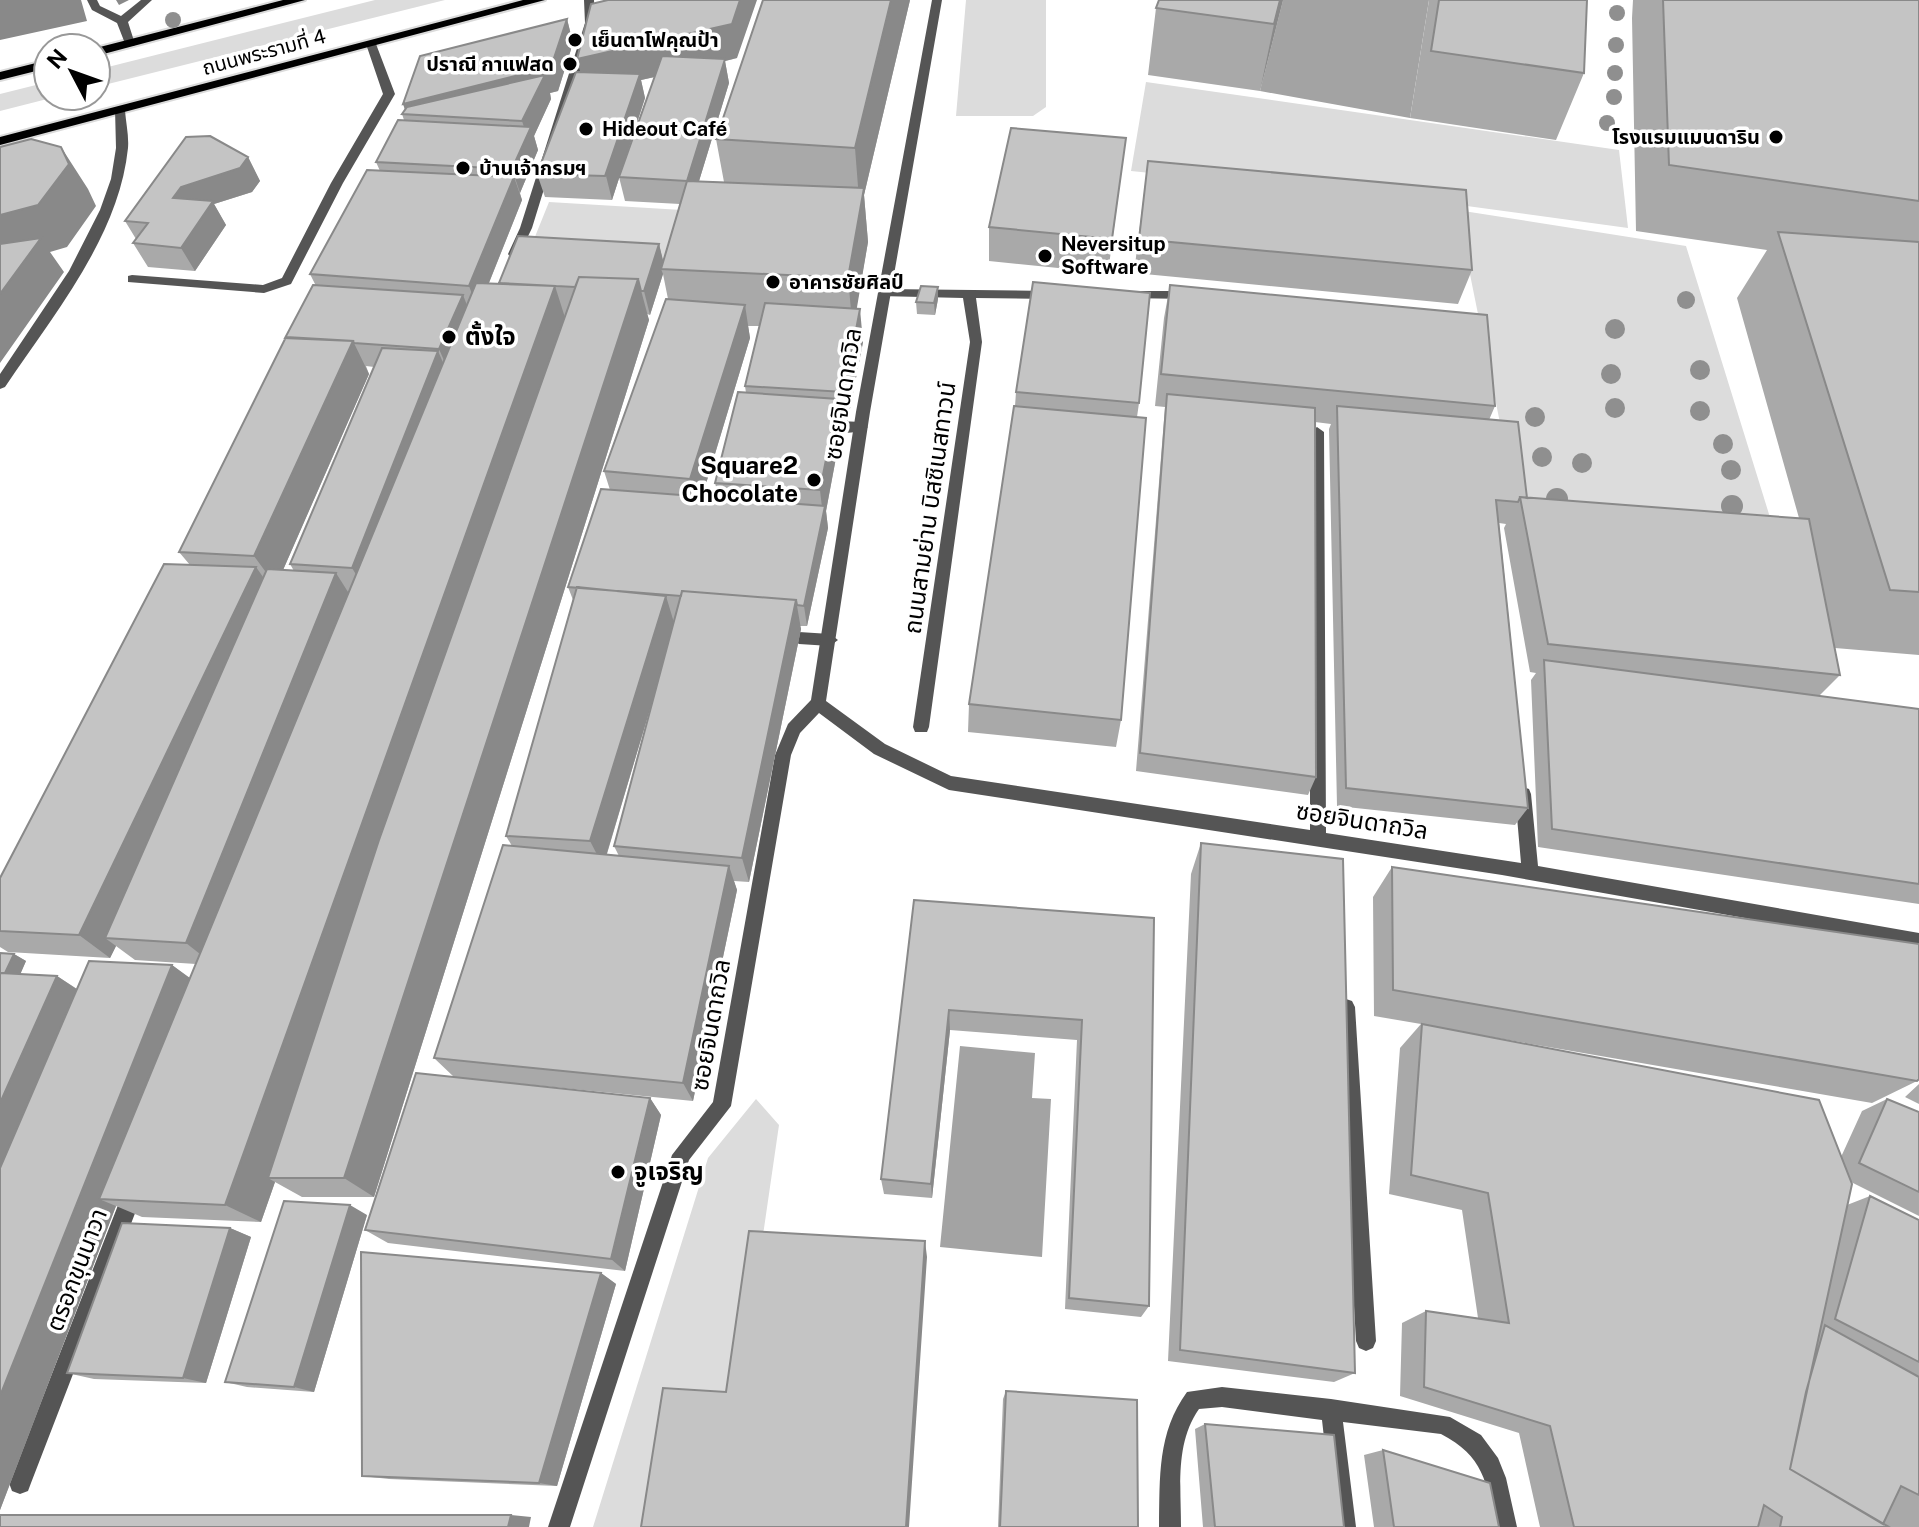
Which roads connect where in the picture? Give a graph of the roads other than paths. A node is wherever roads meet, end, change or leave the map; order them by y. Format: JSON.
{"nodes":[{"id":1,"x":92,"y":0,"type":"edge"},
{"id":2,"x":147,"y":0,"type":"edge"},
{"id":3,"x":298,"y":0,"type":"edge"},
{"id":4,"x":538,"y":0,"type":"edge"},
{"id":5,"x":589,"y":0,"type":"edge"},
{"id":6,"x":937,"y":0,"type":"edge"},
{"id":7,"x":122,"y":21,"type":"junction"},
{"id":8,"x":130,"y":44,"type":"junction"},
{"id":9,"x":371,"y":44,"type":"junction"},
{"id":10,"x":112,"y":48,"type":"edge"},
{"id":11,"x":32,"y":68,"type":"edge"},
{"id":12,"x":0,"y":76,"type":"edge"},
{"id":13,"x":119,"y":111,"type":"junction"},
{"id":14,"x":0,"y":141,"type":"edge"},
{"id":15,"x":508,"y":266,"type":"edge"},
{"id":16,"x":132,"y":279,"type":"dead end"},
{"id":17,"x":884,"y":293,"type":"junction"},
{"id":18,"x":969,"y":295,"type":"junction"},
{"id":19,"x":1064,"y":295,"type":"edge"},
{"id":20,"x":1112,"y":295,"type":"edge"},
{"id":21,"x":1207,"y":296,"type":"edge"},
{"id":22,"x":0,"y":384,"type":"edge"},
{"id":23,"x":801,"y":424,"type":"edge"},
{"id":24,"x":861,"y":427,"type":"junction"},
{"id":25,"x":1317,"y":432,"type":"edge"},
{"id":26,"x":799,"y":638,"type":"edge"},
{"id":27,"x":830,"y":640,"type":"junction"},
{"id":28,"x":818,"y":703,"type":"junction"},
{"id":29,"x":921,"y":727,"type":"dead end"},
{"id":30,"x":1520,"y":770,"type":"edge"},
{"id":31,"x":1327,"y":840,"type":"junction"},
{"id":32,"x":1338,"y":868,"type":"edge"},
{"id":33,"x":1530,"y":872,"type":"junction"},
{"id":34,"x":1919,"y":941,"type":"edge"},
{"id":35,"x":1345,"y":992,"type":"edge"},
{"id":36,"x":138,"y":1179,"type":"edge"},
{"id":37,"x":1366,"y":1341,"type":"dead end"},
{"id":38,"x":1331,"y":1409,"type":"junction"},
{"id":39,"x":20,"y":1483,"type":"dead end"},
{"id":40,"x":559,"y":1527,"type":"edge"},
{"id":41,"x":1170,"y":1527,"type":"edge"},
{"id":42,"x":1345,"y":1527,"type":"edge"},
{"id":43,"x":1506,"y":1527,"type":"edge"}],
"edges":[{"from":1,"to":7,"type":"street"},
{"from":2,"to":7,"type":"street"},
{"from":3,"to":8,"type":"main road","name":"ถนนพระรามที่ 4"},
{"from":4,"to":9,"type":"main road","name":"ถนนพระรามที่ 4"},
{"from":5,"to":15,"type":"street"},
{"from":6,"to":17,"type":"street","name":"ซอยจินดาถวิล"},
{"from":7,"to":8,"type":"street"},
{"from":8,"to":10,"type":"main road","name":"ถนนพระรามที่ 4"},
{"from":9,"to":13,"type":"main road","name":"ถนนพระรามที่ 4"},
{"from":9,"to":16,"type":"street"},
{"from":11,"to":12,"type":"main road"},
{"from":13,"to":14,"type":"main road","name":"ถนนพระรามที่ 4"},
{"from":13,"to":22,"type":"street"},
{"from":17,"to":18,"type":"street"},
{"from":17,"to":24,"type":"street","name":"ซอยจินดาถวิล"},
{"from":18,"to":19,"type":"street"},
{"from":18,"to":29,"type":"street","name":"ถนนสามย่าน บิสซิเนสทาวน์"},
{"from":20,"to":21,"type":"street"},
{"from":23,"to":24,"type":"street"},
{"from":24,"to":27,"type":"street","name":"ซอยจินดาถวิล"},
{"from":25,"to":31,"type":"street"},
{"from":26,"to":27,"type":"street"},
{"from":27,"to":28,"type":"street","name":"ซอยจินดาถวิล"},
{"from":28,"to":31,"type":"street","name":"ซอยจินดาถวิล"},
{"from":28,"to":40,"type":"street","name":"ซอยจินดาถวิล"},
{"from":30,"to":33,"type":"street"},
{"from":31,"to":32,"type":"street"},
{"from":31,"to":33,"type":"street","name":"ซอยจินดาถวิล"},
{"from":33,"to":34,"type":"street","name":"ซอยจินดาถวิล"},
{"from":35,"to":37,"type":"street"},
{"from":36,"to":39,"type":"street","name":"ตรอกขุนนาวา"},
{"from":38,"to":41,"type":"street"},
{"from":38,"to":42,"type":"street"},
{"from":38,"to":43,"type":"street"}]}
